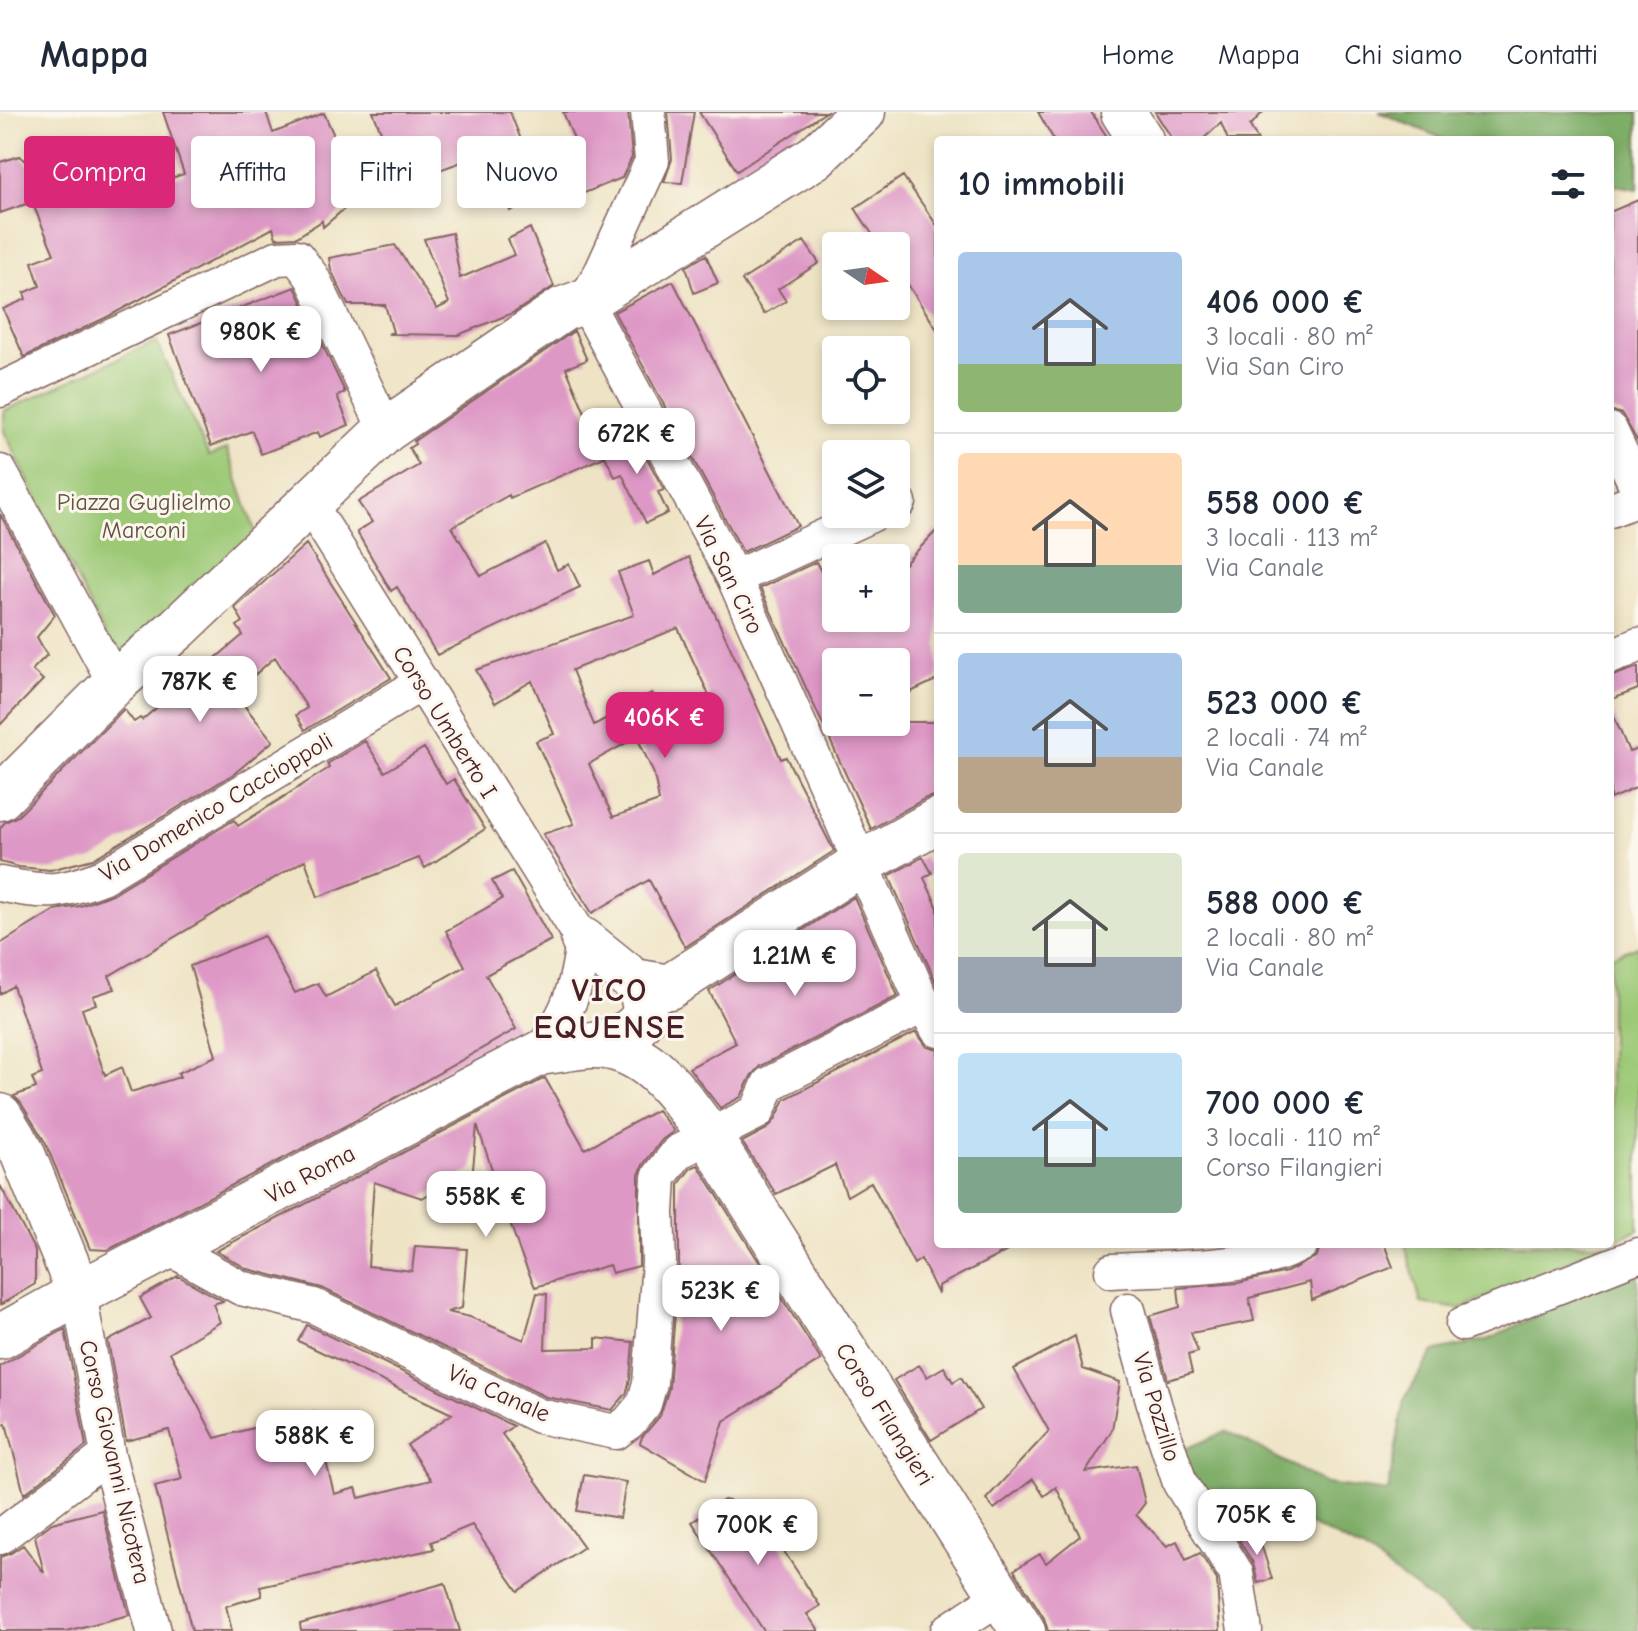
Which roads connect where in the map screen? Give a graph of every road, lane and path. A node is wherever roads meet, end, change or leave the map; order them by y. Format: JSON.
{"nodes":[{"id":1,"x":648,"y":112,"type":"edge"},
{"id":2,"x":863,"y":112,"type":"edge"},
{"id":3,"x":1123,"y":112,"type":"edge"},
{"id":4,"x":1138,"y":136,"type":"edge"},
{"id":5,"x":585,"y":301,"type":"junction"},
{"id":6,"x":0,"y":390,"type":"edge"},
{"id":7,"x":386,"y":430,"type":"junction"},
{"id":8,"x":1614,"y":438,"type":"edge"},
{"id":9,"x":0,"y":472,"type":"edge"},
{"id":10,"x":1638,"y":489,"type":"edge"},
{"id":11,"x":1638,"y":499,"type":"edge"},
{"id":12,"x":309,"y":503,"type":"junction"},
{"id":13,"x":1614,"y":508,"type":"edge"},
{"id":14,"x":844,"y":528,"type":"edge"},
{"id":15,"x":734,"y":578,"type":"junction"},
{"id":16,"x":1638,"y":645,"type":"edge"},
{"id":17,"x":1614,"y":655,"type":"edge"},
{"id":18,"x":115,"y":683,"type":"junction"},
{"id":19,"x":420,"y":684,"type":"junction"},
{"id":20,"x":0,"y":798,"type":"edge"},
{"id":21,"x":934,"y":822,"type":"edge"},
{"id":22,"x":860,"y":864,"type":"junction"},
{"id":23,"x":0,"y":884,"type":"edge"},
{"id":24,"x":583,"y":940,"type":"junction"},
{"id":25,"x":652,"y":984,"type":"junction"},
{"id":26,"x":931,"y":1017,"type":"edge"},
{"id":27,"x":589,"y":1046,"type":"junction"},
{"id":28,"x":540,"y":1053,"type":"junction"},
{"id":29,"x":666,"y":1079,"type":"junction"},
{"id":30,"x":0,"y":1116,"type":"edge"},
{"id":31,"x":709,"y":1136,"type":"junction"},
{"id":32,"x":169,"y":1248,"type":"junction"},
{"id":33,"x":1293,"y":1248,"type":"edge"},
{"id":34,"x":1638,"y":1255,"type":"edge"},
{"id":35,"x":1112,"y":1271,"type":"dead end"},
{"id":36,"x":79,"y":1293,"type":"junction"},
{"id":37,"x":1128,"y":1310,"type":"dead end"},
{"id":38,"x":1463,"y":1324,"type":"dead end"},
{"id":39,"x":0,"y":1337,"type":"edge"},
{"id":40,"x":108,"y":1455,"type":"junction"},
{"id":41,"x":0,"y":1537,"type":"edge"},
{"id":42,"x":1012,"y":1614,"type":"edge"},
{"id":43,"x":154,"y":1631,"type":"edge"},
{"id":44,"x":948,"y":1631,"type":"edge"},
{"id":45,"x":1245,"y":1631,"type":"edge"}],
"edges":[{"from":1,"to":5,"type":"street"},
{"from":2,"to":5,"type":"street"},
{"from":3,"to":4,"type":"street"},
{"from":5,"to":7,"type":"street"},
{"from":5,"to":15,"type":"street","name":"Via San Ciro"},
{"from":6,"to":7,"type":"street"},
{"from":7,"to":12,"type":"street"},
{"from":8,"to":10,"type":"street"},
{"from":9,"to":18,"type":"street"},
{"from":11,"to":13,"type":"street"},
{"from":12,"to":18,"type":"street"},
{"from":12,"to":19,"type":"street","name":"Corso Umberto I"},
{"from":14,"to":15,"type":"street"},
{"from":15,"to":22,"type":"street","name":"Via San Ciro"},
{"from":16,"to":17,"type":"street"},
{"from":18,"to":20,"type":"street"},
{"from":19,"to":23,"type":"street","name":"Via Domenico Caccioppoli"},
{"from":19,"to":24,"type":"street","name":"Corso Umberto I"},
{"from":21,"to":22,"type":"street"},
{"from":22,"to":25,"type":"street"},
{"from":22,"to":26,"type":"street","name":"Via San Ciro"},
{"from":24,"to":25,"type":"street"},
{"from":24,"to":28,"type":"street"},
{"from":25,"to":27,"type":"street"},
{"from":25,"to":29,"type":"street"},
{"from":26,"to":31,"type":"street"},
{"from":27,"to":28,"type":"street","name":"Via Roma"},
{"from":27,"to":29,"type":"street"},
{"from":28,"to":32,"type":"street","name":"Via Roma"},
{"from":29,"to":31,"type":"street","name":"Corso Filangieri"},
{"from":30,"to":36,"type":"street"},
{"from":31,"to":32,"type":"street","name":"Via Canale"},
{"from":31,"to":42,"type":"street","name":"Corso Filangieri"},
{"from":32,"to":36,"type":"street","name":"Via Roma"},
{"from":33,"to":35,"type":"street"},
{"from":34,"to":38,"type":"street"},
{"from":36,"to":39,"type":"street","name":"Via Roma"},
{"from":36,"to":40,"type":"street","name":"Corso Giovanni Nicotera"},
{"from":37,"to":45,"type":"street","name":"Via Pozzillo"},
{"from":40,"to":41,"type":"street"},
{"from":40,"to":43,"type":"street","name":"Corso Giovanni Nicotera"},
{"from":42,"to":44,"type":"street"}]}
